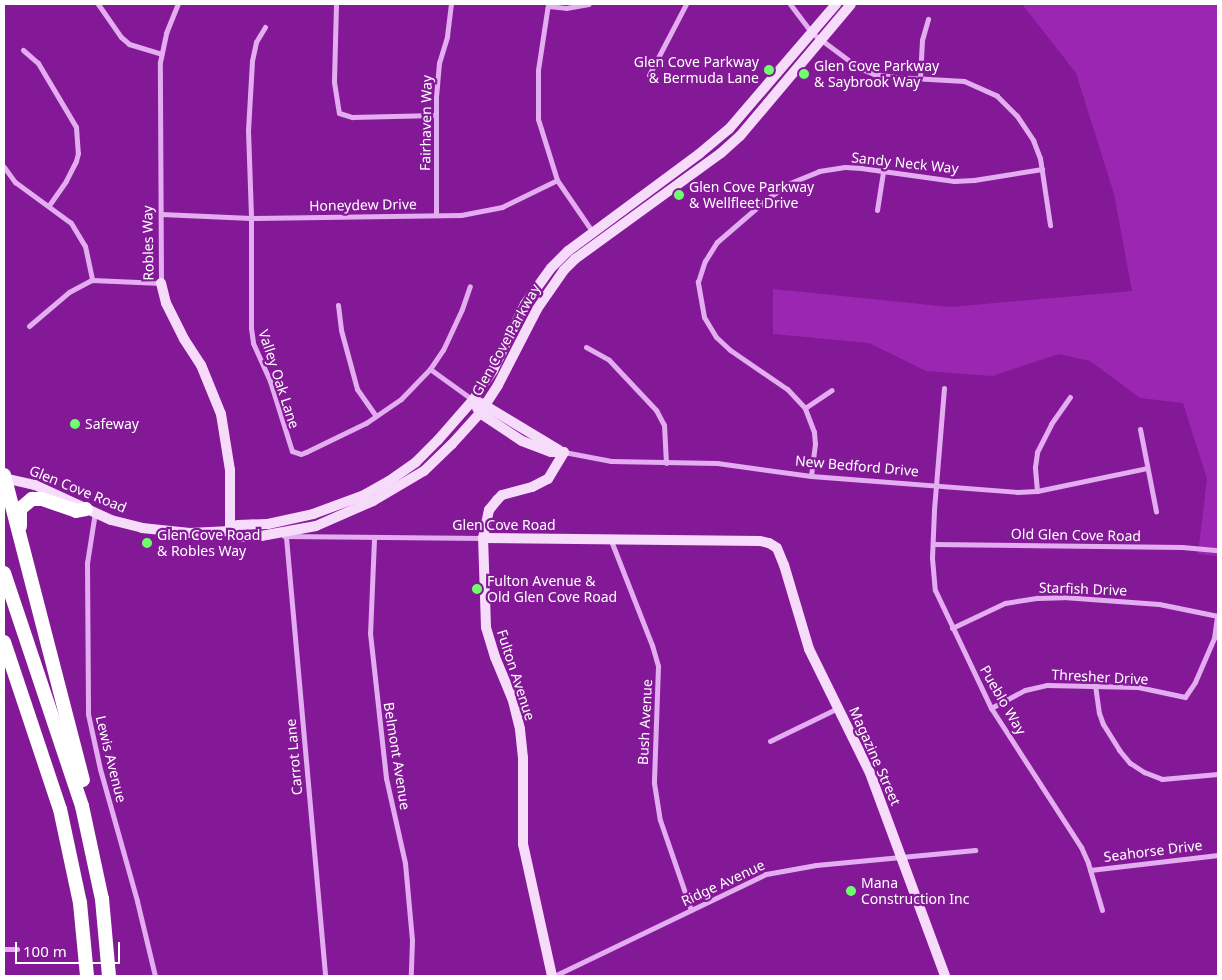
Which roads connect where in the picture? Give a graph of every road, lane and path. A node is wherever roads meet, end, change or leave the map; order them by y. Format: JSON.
{"nodes":[{"id":1,"x":98,"y":4,"type":"edge"},
{"id":2,"x":178,"y":4,"type":"edge"},
{"id":3,"x":336,"y":4,"type":"edge"},
{"id":4,"x":451,"y":4,"type":"edge"},
{"id":5,"x":589,"y":4,"type":"edge"},
{"id":6,"x":686,"y":4,"type":"edge"},
{"id":7,"x":790,"y":4,"type":"edge"},
{"id":8,"x":836,"y":4,"type":"edge"},
{"id":9,"x":852,"y":4,"type":"edge"},
{"id":10,"x":548,"y":5,"type":"edge"},
{"id":11,"x":928,"y":18,"type":"dead end"},
{"id":12,"x":265,"y":27,"type":"dead end"},
{"id":13,"x":812,"y":33,"type":"junction"},
{"id":14,"x":821,"y":40,"type":"junction"},
{"id":15,"x":24,"y":50,"type":"dead end"},
{"id":16,"x":161,"y":54,"type":"junction"},
{"id":17,"x":649,"y":75,"type":"dead end"},
{"id":18,"x":920,"y":78,"type":"junction"},
{"id":19,"x":436,"y":115,"type":"junction"},
{"id":20,"x":4,"y":167,"type":"edge"},
{"id":21,"x":1042,"y":169,"type":"junction"},
{"id":22,"x":883,"y":171,"type":"junction"},
{"id":23,"x":557,"y":180,"type":"junction"},
{"id":24,"x":49,"y":205,"type":"junction"},
{"id":25,"x":877,"y":210,"type":"dead end"},
{"id":26,"x":161,"y":214,"type":"junction"},
{"id":27,"x":436,"y":215,"type":"junction"},
{"id":28,"x":251,"y":218,"type":"junction"},
{"id":29,"x":1050,"y":224,"type":"dead end"},
{"id":30,"x":593,"y":233,"type":"junction"},
{"id":31,"x":600,"y":242,"type":"junction"},
{"id":32,"x":92,"y":280,"type":"junction"},
{"id":33,"x":161,"y":283,"type":"junction"},
{"id":34,"x":470,"y":286,"type":"dead end"},
{"id":35,"x":338,"y":305,"type":"dead end"},
{"id":36,"x":29,"y":326,"type":"dead end"},
{"id":37,"x":586,"y":347,"type":"dead end"},
{"id":38,"x":430,"y":368,"type":"junction"},
{"id":39,"x":944,"y":388,"type":"dead end"},
{"id":40,"x":832,"y":390,"type":"dead end"},
{"id":41,"x":1070,"y":397,"type":"dead end"},
{"id":42,"x":473,"y":400,"type":"junction"},
{"id":43,"x":805,"y":408,"type":"junction"},
{"id":44,"x":483,"y":409,"type":"junction"},
{"id":45,"x":376,"y":416,"type":"junction"},
{"id":46,"x":1140,"y":429,"type":"dead end"},
{"id":47,"x":564,"y":452,"type":"junction"},
{"id":48,"x":666,"y":463,"type":"junction"},
{"id":49,"x":1147,"y":468,"type":"junction"},
{"id":50,"x":811,"y":476,"type":"junction"},
{"id":51,"x":4,"y":478,"type":"edge"},
{"id":52,"x":936,"y":487,"type":"junction"},
{"id":53,"x":1037,"y":491,"type":"junction"},
{"id":54,"x":90,"y":510,"type":"junction"},
{"id":55,"x":1156,"y":511,"type":"dead end"},
{"id":56,"x":268,"y":524,"type":"joint"},
{"id":57,"x":230,"y":531,"type":"junction"},
{"id":58,"x":261,"y":536,"type":"junction"},
{"id":59,"x":286,"y":536,"type":"junction"},
{"id":60,"x":20,"y":537,"type":"junction"},
{"id":61,"x":483,"y":538,"type":"junction"},
{"id":62,"x":610,"y":538,"type":"junction"},
{"id":63,"x":374,"y":539,"type":"junction"},
{"id":64,"x":933,"y":544,"type":"junction"},
{"id":65,"x":777,"y":548,"type":"joint"},
{"id":66,"x":1218,"y":550,"type":"edge"},
{"id":67,"x":4,"y":573,"type":"edge"},
{"id":68,"x":1218,"y":616,"type":"edge"},
{"id":69,"x":952,"y":628,"type":"junction"},
{"id":70,"x":4,"y":642,"type":"edge"},
{"id":71,"x":4,"y":671,"type":"edge"},
{"id":72,"x":1096,"y":685,"type":"junction"},
{"id":73,"x":838,"y":708,"type":"junction"},
{"id":74,"x":991,"y":708,"type":"junction"},
{"id":75,"x":770,"y":741,"type":"dead end"},
{"id":76,"x":1218,"y":774,"type":"edge"},
{"id":77,"x":60,"y":808,"type":"junction"},
{"id":78,"x":91,"y":840,"type":"junction"},
{"id":79,"x":975,"y":850,"type":"dead end"},
{"id":80,"x":1218,"y":854,"type":"edge"},
{"id":81,"x":902,"y":857,"type":"junction"},
{"id":82,"x":1090,"y":870,"type":"junction"},
{"id":83,"x":691,"y":910,"type":"junction"},
{"id":84,"x":1102,"y":910,"type":"dead end"},
{"id":85,"x":4,"y":949,"type":"edge"},
{"id":86,"x":17,"y":949,"type":"dead end"},
{"id":87,"x":87,"y":976,"type":"edge"},
{"id":88,"x":109,"y":976,"type":"edge"},
{"id":89,"x":155,"y":976,"type":"edge"},
{"id":90,"x":325,"y":976,"type":"edge"},
{"id":91,"x":412,"y":976,"type":"edge"},
{"id":92,"x":553,"y":976,"type":"edge"},
{"id":93,"x":945,"y":976,"type":"edge"}],
"edges":[{"from":1,"to":16,"type":"street"},
{"from":2,"to":16,"type":"street","name":"Robles Way"},
{"from":3,"to":19,"type":"street"},
{"from":4,"to":19,"type":"street","name":"Fairhaven Way"},
{"from":5,"to":10,"type":"street"},
{"from":6,"to":17,"type":"street"},
{"from":7,"to":13,"type":"street"},
{"from":8,"to":13,"type":"main road","name":"Glen Cove Parkway"},
{"from":9,"to":14,"type":"main road","name":"Glen Cove Parkway"},
{"from":10,"to":23,"type":"street"},
{"from":11,"to":18,"type":"street"},
{"from":12,"to":28,"type":"street","name":"Valley Oak Lane"},
{"from":13,"to":14,"type":"street"},
{"from":13,"to":30,"type":"main road","name":"Glen Cove Parkway"},
{"from":14,"to":18,"type":"street"},
{"from":14,"to":31,"type":"main road","name":"Glen Cove Parkway"},
{"from":15,"to":24,"type":"street"},
{"from":16,"to":26,"type":"street","name":"Robles Way"},
{"from":18,"to":21,"type":"street"},
{"from":19,"to":27,"type":"street","name":"Fairhaven Way"},
{"from":20,"to":24,"type":"street"},
{"from":21,"to":22,"type":"street","name":"Sandy Neck Way"},
{"from":21,"to":29,"type":"street"},
{"from":22,"to":25,"type":"street"},
{"from":22,"to":43,"type":"street","name":"Sandy Neck Way"},
{"from":23,"to":27,"type":"street","name":"Honeydew Drive"},
{"from":23,"to":30,"type":"street"},
{"from":24,"to":32,"type":"street"},
{"from":26,"to":28,"type":"street","name":"Honeydew Drive"},
{"from":26,"to":33,"type":"street","name":"Robles Way"},
{"from":27,"to":28,"type":"street","name":"Honeydew Drive"},
{"from":28,"to":45,"type":"street","name":"Valley Oak Lane"},
{"from":30,"to":31,"type":"street"},
{"from":30,"to":42,"type":"main road","name":"Glen Cove Parkway"},
{"from":31,"to":44,"type":"main road","name":"Glen Cove Parkway"},
{"from":32,"to":33,"type":"street"},
{"from":32,"to":36,"type":"street"},
{"from":33,"to":57,"type":"main road","name":"Robles Way"},
{"from":34,"to":38,"type":"street","name":"Valley Oak Lane"},
{"from":35,"to":45,"type":"street"},
{"from":37,"to":48,"type":"street"},
{"from":38,"to":42,"type":"street","name":"New Bedford Drive"},
{"from":38,"to":45,"type":"street","name":"Valley Oak Lane"},
{"from":39,"to":52,"type":"street","name":"Pueblo Way"},
{"from":40,"to":43,"type":"street"},
{"from":41,"to":53,"type":"street"},
{"from":42,"to":44,"type":"main road","name":"New Bedford Drive"},
{"from":42,"to":56,"type":"main road","name":"Glen Cove Parkway"},
{"from":43,"to":50,"type":"street","name":"Sandy Neck Way"},
{"from":44,"to":47,"type":"main road","name":"New Bedford Drive"},
{"from":44,"to":58,"type":"main road","name":"Glen Cove Parkway"},
{"from":46,"to":49,"type":"street"},
{"from":47,"to":48,"type":"street","name":"New Bedford Drive"},
{"from":47,"to":61,"type":"main road","name":"Fulton Avenue"},
{"from":48,"to":50,"type":"street","name":"New Bedford Drive"},
{"from":49,"to":53,"type":"street","name":"New Bedford Drive"},
{"from":49,"to":55,"type":"street"},
{"from":50,"to":52,"type":"street","name":"New Bedford Drive"},
{"from":51,"to":54,"type":"main road","name":"Glen Cove Road"},
{"from":51,"to":60,"type":"highway"},
{"from":52,"to":53,"type":"street","name":"New Bedford Drive"},
{"from":52,"to":64,"type":"street","name":"Pueblo Way"},
{"from":54,"to":57,"type":"main road","name":"Glen Cove Road"},
{"from":54,"to":60,"type":"highway"},
{"from":54,"to":89,"type":"street","name":"Lewis Avenue"},
{"from":56,"to":57,"type":"main road","name":"Glen Cove Road"},
{"from":57,"to":58,"type":"main road","name":"Glen Cove Road"},
{"from":58,"to":59,"type":"street","name":"Glen Cove Road"},
{"from":59,"to":63,"type":"street","name":"Glen Cove Road"},
{"from":59,"to":90,"type":"street","name":"Carrot Lane"},
{"from":60,"to":78,"type":"highway"},
{"from":61,"to":62,"type":"main road","name":"Glen Cove Road"},
{"from":61,"to":63,"type":"street","name":"Glen Cove Road"},
{"from":61,"to":92,"type":"main road","name":"Fulton Avenue"},
{"from":62,"to":65,"type":"main road","name":"Glen Cove Road"},
{"from":62,"to":83,"type":"street","name":"Bush Avenue"},
{"from":63,"to":91,"type":"street","name":"Belmont Avenue"},
{"from":64,"to":66,"type":"street","name":"Old Glen Cove Road"},
{"from":64,"to":69,"type":"street","name":"Pueblo Way"},
{"from":65,"to":73,"type":"main road","name":"Magazine Street"},
{"from":67,"to":78,"type":"highway"},
{"from":68,"to":69,"type":"street","name":"Starfish Drive"},
{"from":68,"to":72,"type":"street","name":"Thresher Drive"},
{"from":69,"to":74,"type":"street","name":"Pueblo Way"},
{"from":70,"to":77,"type":"highway"},
{"from":71,"to":77,"type":"highway"},
{"from":72,"to":74,"type":"street","name":"Thresher Drive"},
{"from":72,"to":76,"type":"street"},
{"from":73,"to":75,"type":"street"},
{"from":73,"to":81,"type":"main road","name":"Magazine Street"},
{"from":74,"to":82,"type":"street","name":"Pueblo Way"},
{"from":77,"to":87,"type":"highway"},
{"from":78,"to":88,"type":"highway"},
{"from":79,"to":81,"type":"street","name":"Ridge Avenue"},
{"from":80,"to":82,"type":"street","name":"Seahorse Drive"},
{"from":81,"to":83,"type":"street","name":"Ridge Avenue"},
{"from":81,"to":93,"type":"main road","name":"Magazine Street"},
{"from":82,"to":84,"type":"street","name":"Pueblo Way"},
{"from":83,"to":92,"type":"street","name":"Ridge Avenue"},
{"from":85,"to":86,"type":"street"}]}
